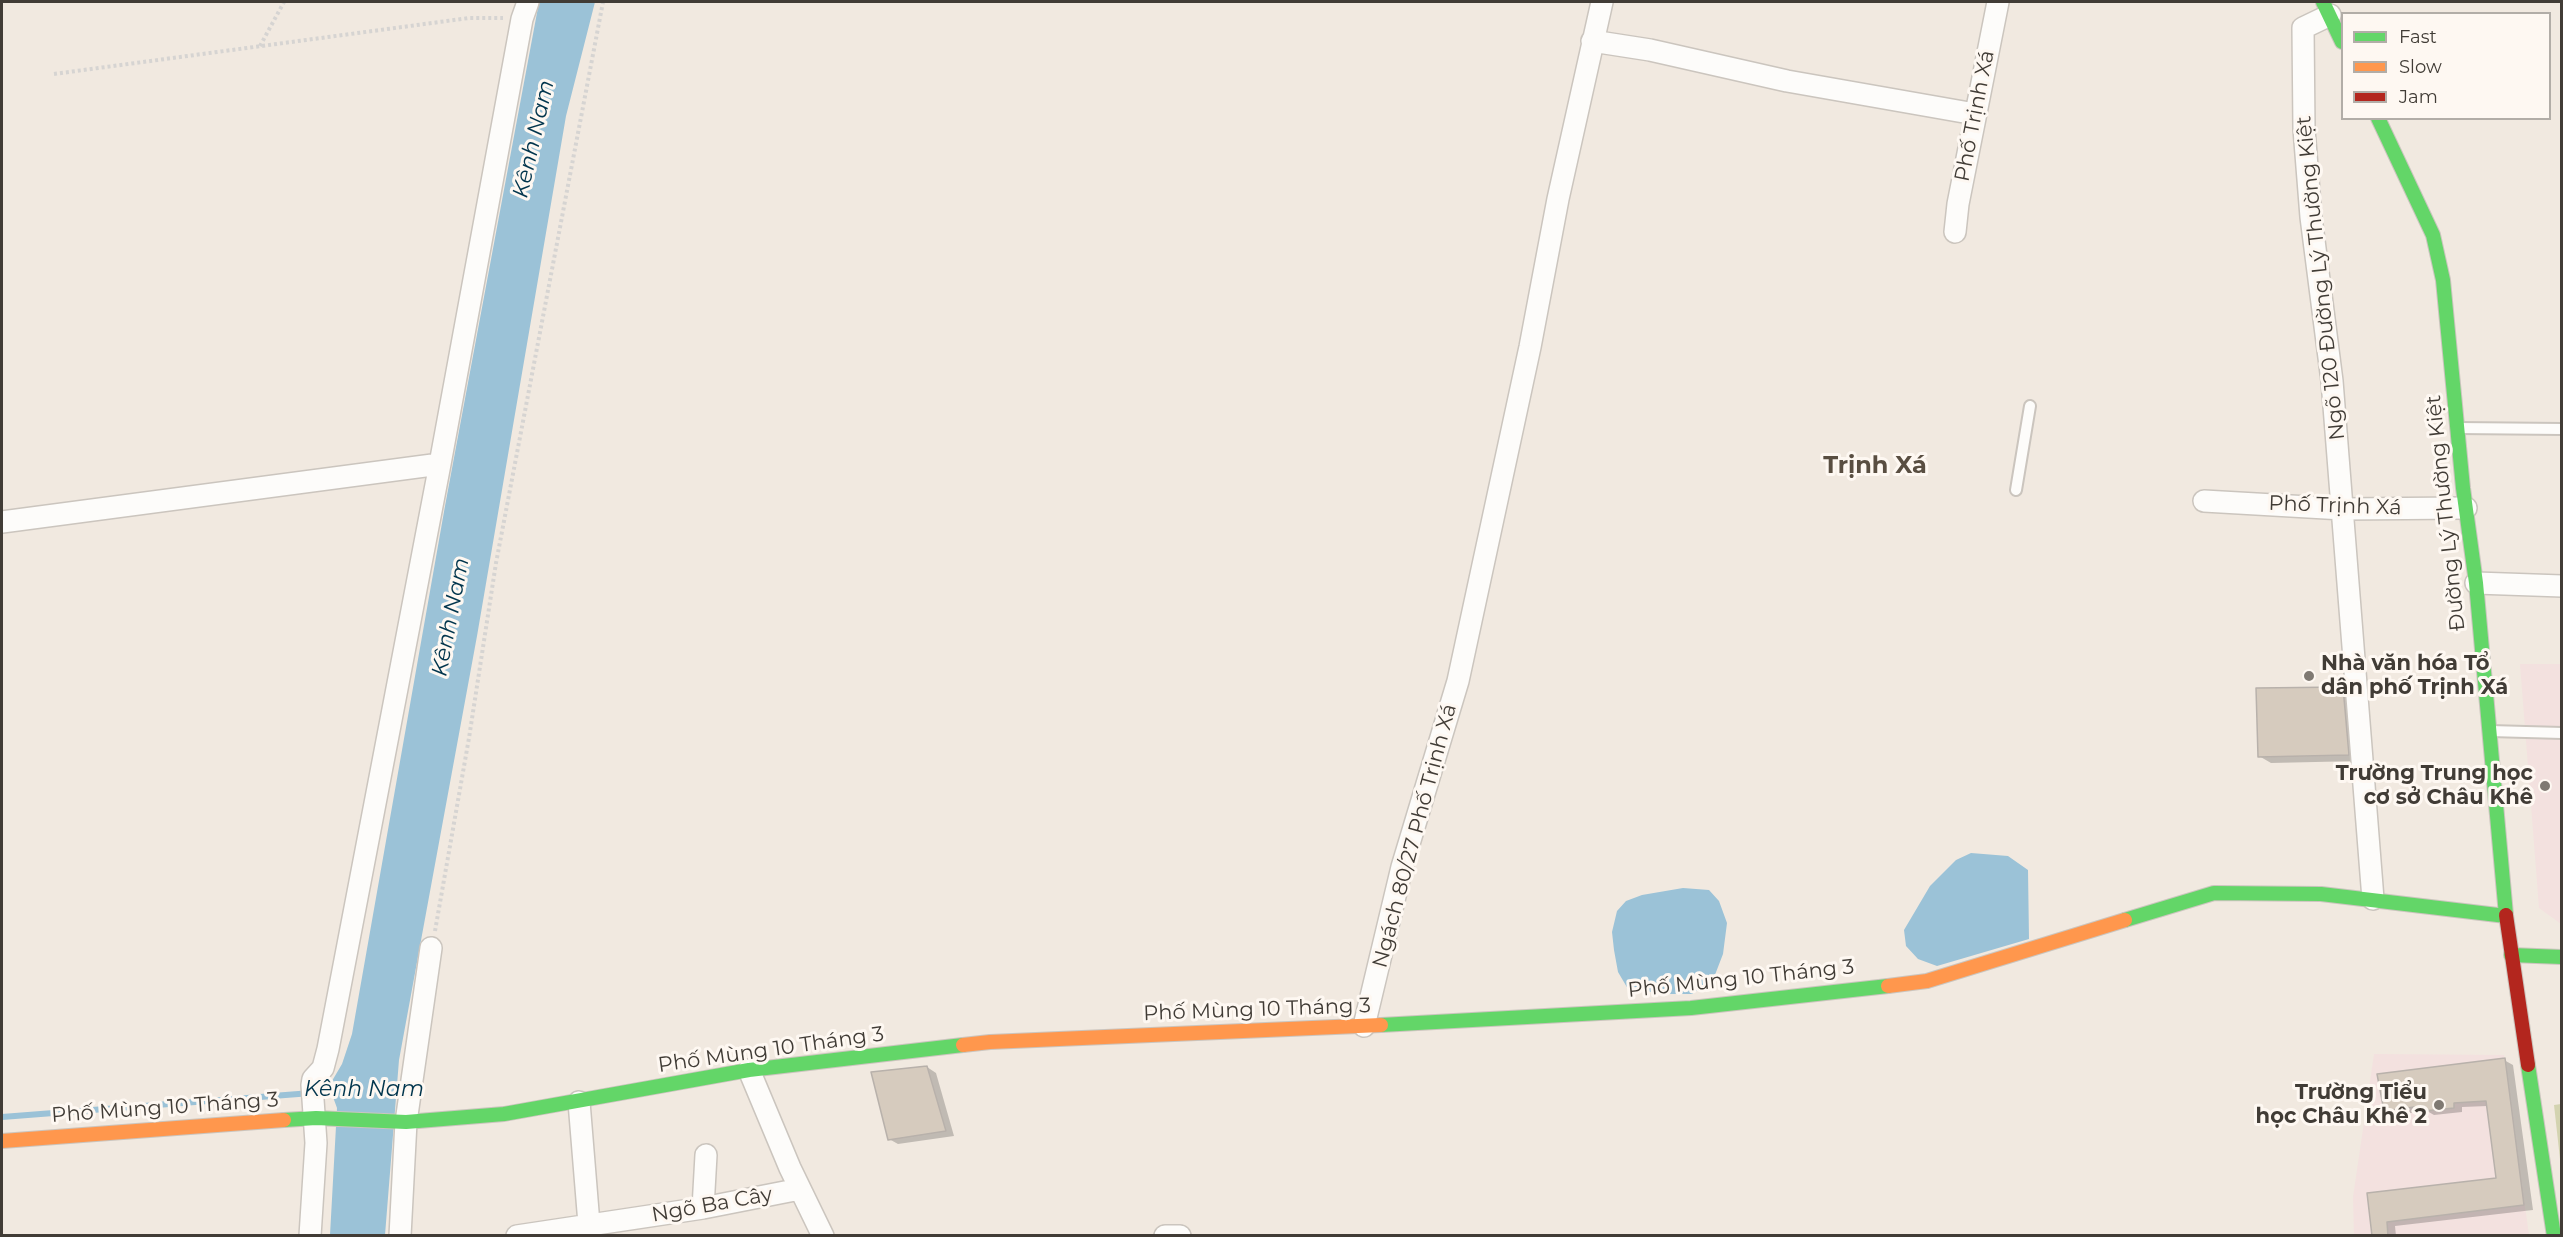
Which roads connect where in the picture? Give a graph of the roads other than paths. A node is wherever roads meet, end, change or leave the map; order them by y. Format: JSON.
{"nodes":[{"id":1,"x":1602,"y":2,"type":"edge"},
{"id":2,"x":1998,"y":2,"type":"edge"},
{"id":3,"x":2326,"y":8,"type":"edge"},
{"id":4,"x":525,"y":10,"type":"edge"},
{"id":5,"x":2341,"y":38,"type":"edge"},
{"id":6,"x":1592,"y":41,"type":"junction"},
{"id":7,"x":1975,"y":114,"type":"junction"},
{"id":8,"x":2379,"y":120,"type":"edge"},
{"id":9,"x":1955,"y":232,"type":"dead end"},
{"id":10,"x":2030,"y":406,"type":"dead end"},
{"id":11,"x":2457,"y":428,"type":"junction"},
{"id":12,"x":2562,"y":429,"type":"edge"},
{"id":13,"x":440,"y":464,"type":"junction"},
{"id":14,"x":2016,"y":490,"type":"dead end"},
{"id":15,"x":2204,"y":501,"type":"dead end"},
{"id":16,"x":2466,"y":508,"type":"junction"},
{"id":17,"x":2343,"y":509,"type":"junction"},
{"id":18,"x":2,"y":522,"type":"edge"},
{"id":19,"x":2476,"y":583,"type":"junction"},
{"id":20,"x":2562,"y":586,"type":"edge"},
{"id":21,"x":2489,"y":731,"type":"junction"},
{"id":22,"x":2562,"y":733,"type":"edge"},
{"id":23,"x":2373,"y":900,"type":"junction"},
{"id":24,"x":2506,"y":915,"type":"junction"},
{"id":25,"x":431,"y":948,"type":"road end"},
{"id":26,"x":2511,"y":955,"type":"junction"},
{"id":27,"x":2562,"y":957,"type":"edge"},
{"id":28,"x":1364,"y":1026,"type":"junction"},
{"id":29,"x":749,"y":1070,"type":"junction"},
{"id":30,"x":579,"y":1102,"type":"junction"},
{"id":31,"x":316,"y":1118,"type":"junction"},
{"id":32,"x":406,"y":1122,"type":"junction"},
{"id":33,"x":2,"y":1141,"type":"edge"},
{"id":34,"x":706,"y":1155,"type":"dead end"},
{"id":35,"x":800,"y":1189,"type":"junction"},
{"id":36,"x":703,"y":1208,"type":"junction"},
{"id":37,"x":590,"y":1230,"type":"edge"},
{"id":38,"x":310,"y":1236,"type":"edge"},
{"id":39,"x":400,"y":1236,"type":"edge"},
{"id":40,"x":517,"y":1236,"type":"edge"},
{"id":41,"x":823,"y":1236,"type":"edge"},
{"id":42,"x":1165,"y":1236,"type":"edge"},
{"id":43,"x":1180,"y":1236,"type":"edge"},
{"id":44,"x":2554,"y":1236,"type":"edge"}],
"edges":[{"from":1,"to":6,"type":"street","name":"Ngách 80/27 Phố Trịnh Xá"},
{"from":2,"to":7,"type":"street","name":"Phố Trịnh Xá"},
{"from":3,"to":5,"type":"main road"},
{"from":3,"to":17,"type":"street","name":"Ngõ 120 Đường Lý Thường Kiệt"},
{"from":4,"to":13,"type":"street"},
{"from":6,"to":7,"type":"street"},
{"from":6,"to":28,"type":"street","name":"Ngách 80/27 Phố Trịnh Xá"},
{"from":7,"to":9,"type":"street","name":"Phố Trịnh Xá"},
{"from":8,"to":11,"type":"main road","name":"Đường Lý Thường Kiệt"},
{"from":10,"to":14,"type":"lane"},
{"from":11,"to":12,"type":"lane"},
{"from":11,"to":16,"type":"main road","name":"Đường Lý Thường Kiệt"},
{"from":13,"to":18,"type":"street"},
{"from":13,"to":31,"type":"street"},
{"from":15,"to":17,"type":"street","name":"Phố Trịnh Xá"},
{"from":16,"to":17,"type":"street","name":"Phố Trịnh Xá"},
{"from":16,"to":19,"type":"main road","name":"Đường Lý Thường Kiệt"},
{"from":17,"to":23,"type":"street"},
{"from":19,"to":20,"type":"street"},
{"from":19,"to":21,"type":"main road","name":"Đường Lý Thường Kiệt"},
{"from":21,"to":22,"type":"lane"},
{"from":21,"to":24,"type":"main road","name":"Đường Lý Thường Kiệt"},
{"from":23,"to":24,"type":"main road","name":"Phố Mùng 10 Tháng 3"},
{"from":23,"to":28,"type":"main road","name":"Phố Mùng 10 Tháng 3"},
{"from":24,"to":26,"type":"main road","name":"Đường Lý Thường Kiệt"},
{"from":25,"to":32,"type":"street"},
{"from":26,"to":27,"type":"main road"},
{"from":26,"to":44,"type":"main road","name":"Đường Lý Thường Kiệt"},
{"from":28,"to":29,"type":"main road","name":"Phố Mùng 10 Tháng 3"},
{"from":29,"to":30,"type":"main road","name":"Phố Mùng 10 Tháng 3"},
{"from":29,"to":35,"type":"street"},
{"from":30,"to":32,"type":"main road","name":"Phố Mùng 10 Tháng 3"},
{"from":30,"to":37,"type":"street"},
{"from":31,"to":32,"type":"main road","name":"Phố Mùng 10 Tháng 3"},
{"from":31,"to":33,"type":"main road","name":"Phố Mùng 10 Tháng 3"},
{"from":31,"to":38,"type":"street"},
{"from":32,"to":39,"type":"street"},
{"from":34,"to":36,"type":"street"},
{"from":35,"to":36,"type":"street","name":"Ngõ Ba Cây"},
{"from":35,"to":41,"type":"street"},
{"from":36,"to":37,"type":"street","name":"Ngõ Ba Cây"},
{"from":37,"to":40,"type":"street","name":"Ngõ Ba Cây"},
{"from":42,"to":43,"type":"street"}]}
